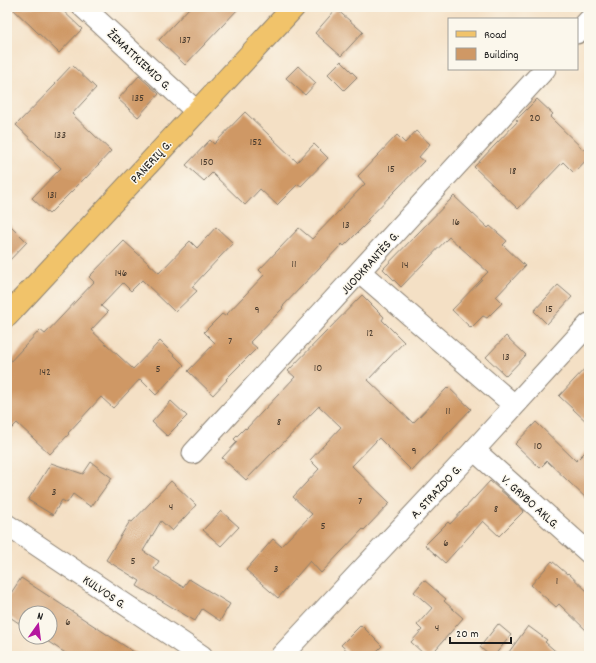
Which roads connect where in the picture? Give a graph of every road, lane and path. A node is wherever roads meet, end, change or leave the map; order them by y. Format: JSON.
{"nodes":[{"id":1,"x":83,"y":7,"type":"edge"},
{"id":2,"x":294,"y":7,"type":"edge"},
{"id":3,"x":589,"y":20,"type":"edge"},
{"id":4,"x":578,"y":32,"type":"edge"},
{"id":5,"x":544,"y":70,"type":"edge"},
{"id":6,"x":196,"y":111,"type":"junction"},
{"id":7,"x":360,"y":272,"type":"junction"},
{"id":8,"x":7,"y":316,"type":"edge"},
{"id":9,"x":589,"y":324,"type":"edge"},
{"id":10,"x":514,"y":405,"type":"junction"},
{"id":11,"x":474,"y":450,"type":"junction"},
{"id":12,"x":193,"y":453,"type":"dead end"},
{"id":13,"x":7,"y":525,"type":"edge"},
{"id":14,"x":589,"y":553,"type":"edge"},
{"id":15,"x":202,"y":656,"type":"edge"},
{"id":16,"x":281,"y":656,"type":"edge"}],
"edges":[{"from":1,"to":6,"type":"street","name":"ŽEMAITKIEMIO G."},
{"from":2,"to":6,"type":"main road","name":"PANERIŲ G."},
{"from":3,"to":4,"type":"street"},
{"from":5,"to":7,"type":"street","name":"JUODKRANTĖS G."},
{"from":6,"to":8,"type":"main road","name":"PANERIŲ G."},
{"from":7,"to":10,"type":"street"},
{"from":7,"to":12,"type":"street","name":"JUODKRANTĖS G."},
{"from":9,"to":10,"type":"street","name":"A. STRAZDO G."},
{"from":10,"to":11,"type":"street","name":"A. STRAZDO G."},
{"from":11,"to":14,"type":"street","name":"V. GRYBO AKLG."},
{"from":11,"to":16,"type":"street","name":"A. STRAZDO G."},
{"from":13,"to":15,"type":"street","name":"KULVOS G."}]}
